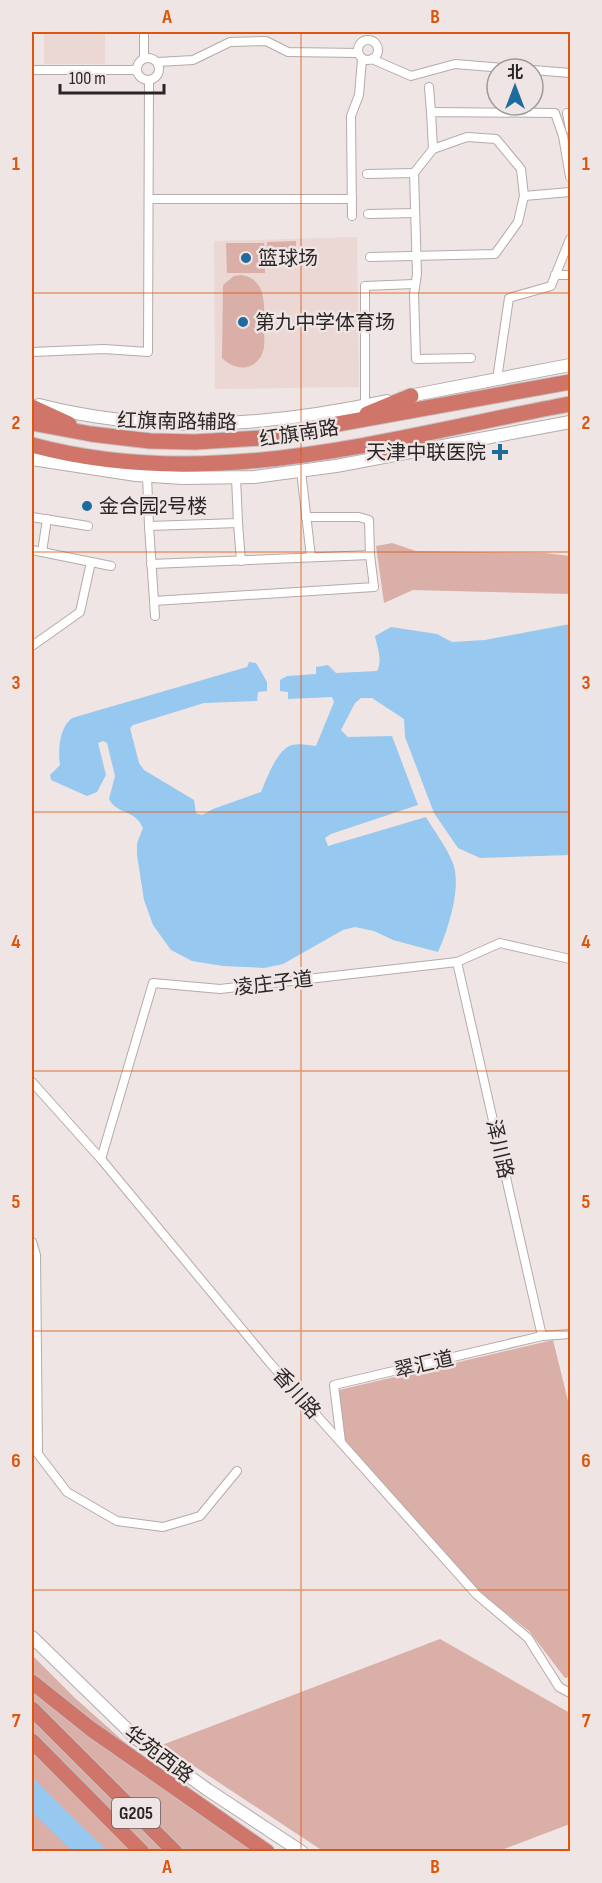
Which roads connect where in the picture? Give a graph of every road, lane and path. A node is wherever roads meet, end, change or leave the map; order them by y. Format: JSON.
{"nodes":[{"id":1,"x":144,"y":32,"type":"edge"},
{"id":2,"x":373,"y":32,"type":"edge"},
{"id":3,"x":373,"y":42,"type":"junction"},
{"id":4,"x":364,"y":57,"type":"junction"},
{"id":5,"x":144,"y":58,"type":"junction"},
{"id":6,"x":158,"y":62,"type":"junction"},
{"id":7,"x":485,"y":66,"type":"edge"},
{"id":8,"x":32,"y":70,"type":"edge"},
{"id":9,"x":137,"y":70,"type":"junction"},
{"id":10,"x":545,"y":71,"type":"edge"},
{"id":11,"x":570,"y":73,"type":"edge"},
{"id":12,"x":149,"y":80,"type":"junction"},
{"id":13,"x":429,"y":87,"type":"dead end"},
{"id":14,"x":431,"y":112,"type":"junction"},
{"id":15,"x":567,"y":113,"type":"dead end"},
{"id":16,"x":570,"y":129,"type":"edge"},
{"id":17,"x":433,"y":149,"type":"junction"},
{"id":18,"x":414,"y":173,"type":"junction"},
{"id":19,"x":367,"y":174,"type":"dead end"},
{"id":20,"x":570,"y":177,"type":"edge"},
{"id":21,"x":570,"y":192,"type":"edge"},
{"id":22,"x":524,"y":196,"type":"junction"},
{"id":23,"x":148,"y":199,"type":"junction"},
{"id":24,"x":352,"y":199,"type":"junction"},
{"id":25,"x":415,"y":213,"type":"junction"},
{"id":26,"x":368,"y":214,"type":"dead end"},
{"id":27,"x":352,"y":216,"type":"dead end"},
{"id":28,"x":570,"y":239,"type":"edge"},
{"id":29,"x":416,"y":256,"type":"junction"},
{"id":30,"x":370,"y":257,"type":"dead end"},
{"id":31,"x":555,"y":275,"type":"junction"},
{"id":32,"x":570,"y":275,"type":"edge"},
{"id":33,"x":414,"y":284,"type":"junction"},
{"id":34,"x":32,"y":352,"type":"edge"},
{"id":35,"x":471,"y":358,"type":"dead end"},
{"id":36,"x":570,"y":365,"type":"edge"},
{"id":37,"x":497,"y":379,"type":"junction"},
{"id":38,"x":570,"y":382,"type":"edge"},
{"id":39,"x":411,"y":396,"type":"junction"},
{"id":40,"x":570,"y":404,"type":"edge"},
{"id":41,"x":32,"y":405,"type":"edge"},
{"id":42,"x":365,"y":405,"type":"junction"},
{"id":43,"x":570,"y":422,"type":"edge"},
{"id":44,"x":32,"y":423,"type":"edge"},
{"id":45,"x":341,"y":424,"type":"junction"},
{"id":46,"x":91,"y":434,"type":"junction"},
{"id":47,"x":32,"y":446,"type":"edge"},
{"id":48,"x":342,"y":448,"type":"junction"},
{"id":49,"x":430,"y":449,"type":"junction"},
{"id":50,"x":32,"y":459,"type":"edge"},
{"id":51,"x":301,"y":471,"type":"junction"},
{"id":52,"x":147,"y":476,"type":"junction"},
{"id":53,"x":236,"y":477,"type":"junction"},
{"id":54,"x":32,"y":517,"type":"edge"},
{"id":55,"x":306,"y":517,"type":"junction"},
{"id":56,"x":47,"y":519,"type":"junction"},
{"id":57,"x":238,"y":523,"type":"junction"},
{"id":58,"x":88,"y":526,"type":"dead end"},
{"id":59,"x":149,"y":526,"type":"junction"},
{"id":60,"x":32,"y":550,"type":"edge"},
{"id":61,"x":42,"y":552,"type":"junction"},
{"id":62,"x":370,"y":555,"type":"junction"},
{"id":63,"x":311,"y":557,"type":"junction"},
{"id":64,"x":241,"y":561,"type":"junction"},
{"id":65,"x":91,"y":562,"type":"junction"},
{"id":66,"x":151,"y":564,"type":"junction"},
{"id":67,"x":111,"y":566,"type":"dead end"},
{"id":68,"x":154,"y":600,"type":"junction"},
{"id":69,"x":155,"y":616,"type":"dead end"},
{"id":70,"x":32,"y":646,"type":"edge"},
{"id":71,"x":570,"y":959,"type":"edge"},
{"id":72,"x":457,"y":962,"type":"junction"},
{"id":73,"x":32,"y":1082,"type":"edge"},
{"id":74,"x":101,"y":1159,"type":"junction"},
{"id":75,"x":32,"y":1242,"type":"edge"},
{"id":76,"x":570,"y":1334,"type":"edge"},
{"id":77,"x":542,"y":1336,"type":"junction"},
{"id":78,"x":341,"y":1442,"type":"junction"},
{"id":79,"x":237,"y":1471,"type":"dead end"},
{"id":80,"x":32,"y":1637,"type":"edge"},
{"id":81,"x":32,"y":1642,"type":"edge"},
{"id":82,"x":32,"y":1682,"type":"edge"},
{"id":83,"x":570,"y":1693,"type":"edge"},
{"id":84,"x":32,"y":1709,"type":"edge"},
{"id":85,"x":32,"y":1741,"type":"edge"},
{"id":86,"x":142,"y":1851,"type":"edge"},
{"id":87,"x":175,"y":1851,"type":"edge"},
{"id":88,"x":267,"y":1851,"type":"edge"},
{"id":89,"x":293,"y":1851,"type":"edge"},
{"id":90,"x":302,"y":1851,"type":"edge"}],
"edges":[{"from":1,"to":5,"type":"street"},
{"from":2,"to":3,"type":"street"},
{"from":3,"to":4,"type":"street"},
{"from":3,"to":4,"type":"street"},
{"from":4,"to":6,"type":"street"},
{"from":4,"to":7,"type":"street"},
{"from":4,"to":24,"type":"street"},
{"from":5,"to":6,"type":"street"},
{"from":5,"to":9,"type":"street"},
{"from":6,"to":12,"type":"street"},
{"from":8,"to":9,"type":"street"},
{"from":9,"to":12,"type":"street"},
{"from":10,"to":11,"type":"street"},
{"from":12,"to":23,"type":"street"},
{"from":13,"to":14,"type":"street"},
{"from":14,"to":17,"type":"street"},
{"from":14,"to":20,"type":"street"},
{"from":15,"to":16,"type":"street"},
{"from":17,"to":18,"type":"street"},
{"from":17,"to":22,"type":"street"},
{"from":18,"to":19,"type":"street"},
{"from":18,"to":25,"type":"street"},
{"from":21,"to":22,"type":"street"},
{"from":22,"to":29,"type":"street"},
{"from":23,"to":24,"type":"street"},
{"from":23,"to":34,"type":"street"},
{"from":24,"to":27,"type":"street"},
{"from":25,"to":26,"type":"street"},
{"from":25,"to":29,"type":"street"},
{"from":28,"to":31,"type":"street"},
{"from":29,"to":30,"type":"street"},
{"from":29,"to":33,"type":"street"},
{"from":31,"to":32,"type":"street"},
{"from":31,"to":37,"type":"street"},
{"from":33,"to":35,"type":"street"},
{"from":33,"to":42,"type":"street"},
{"from":36,"to":37,"type":"main road","name":"红旗南路辅路"},
{"from":37,"to":39,"type":"main road","name":"红旗南路辅路"},
{"from":38,"to":45,"type":"highway","name":"红旗南路"},
{"from":39,"to":42,"type":"main road","name":"红旗南路辅路"},
{"from":39,"to":45,"type":"highway"},
{"from":40,"to":48,"type":"highway","name":"红旗南路"},
{"from":41,"to":42,"type":"main road","name":"红旗南路辅路"},
{"from":41,"to":46,"type":"highway"},
{"from":43,"to":49,"type":"main road"},
{"from":44,"to":46,"type":"highway","name":"红旗南路"},
{"from":45,"to":46,"type":"highway","name":"红旗南路"},
{"from":47,"to":48,"type":"highway","name":"红旗南路"},
{"from":48,"to":49,"type":"highway"},
{"from":49,"to":51,"type":"main road"},
{"from":50,"to":52,"type":"main road"},
{"from":51,"to":53,"type":"main road"},
{"from":51,"to":55,"type":"street"},
{"from":52,"to":53,"type":"main road"},
{"from":52,"to":59,"type":"street"},
{"from":53,"to":57,"type":"street"},
{"from":54,"to":56,"type":"street"},
{"from":55,"to":62,"type":"street"},
{"from":55,"to":63,"type":"street"},
{"from":56,"to":58,"type":"street"},
{"from":56,"to":61,"type":"street"},
{"from":57,"to":59,"type":"street"},
{"from":57,"to":64,"type":"street"},
{"from":59,"to":66,"type":"street"},
{"from":60,"to":61,"type":"street"},
{"from":61,"to":65,"type":"street"},
{"from":62,"to":63,"type":"street"},
{"from":62,"to":68,"type":"street"},
{"from":63,"to":64,"type":"street"},
{"from":64,"to":66,"type":"street"},
{"from":65,"to":67,"type":"street"},
{"from":65,"to":70,"type":"street"},
{"from":66,"to":68,"type":"street"},
{"from":68,"to":69,"type":"street"},
{"from":71,"to":72,"type":"street","name":"凌庄子道"},
{"from":72,"to":74,"type":"street","name":"凌庄子道"},
{"from":72,"to":77,"type":"street","name":"泽川路"},
{"from":73,"to":74,"type":"street","name":"香川路"},
{"from":74,"to":78,"type":"street","name":"香川路"},
{"from":75,"to":79,"type":"street"},
{"from":76,"to":77,"type":"street","name":"翠汇道"},
{"from":77,"to":78,"type":"street","name":"翠汇道"},
{"from":78,"to":83,"type":"street","name":"香川路"},
{"from":80,"to":90,"type":"main road","name":"华苑西路"},
{"from":81,"to":89,"type":"main road","name":"华苑西路"},
{"from":82,"to":88,"type":"highway"},
{"from":84,"to":87,"type":"highway","number":"G205"},
{"from":85,"to":86,"type":"highway","number":"G205"}]}
